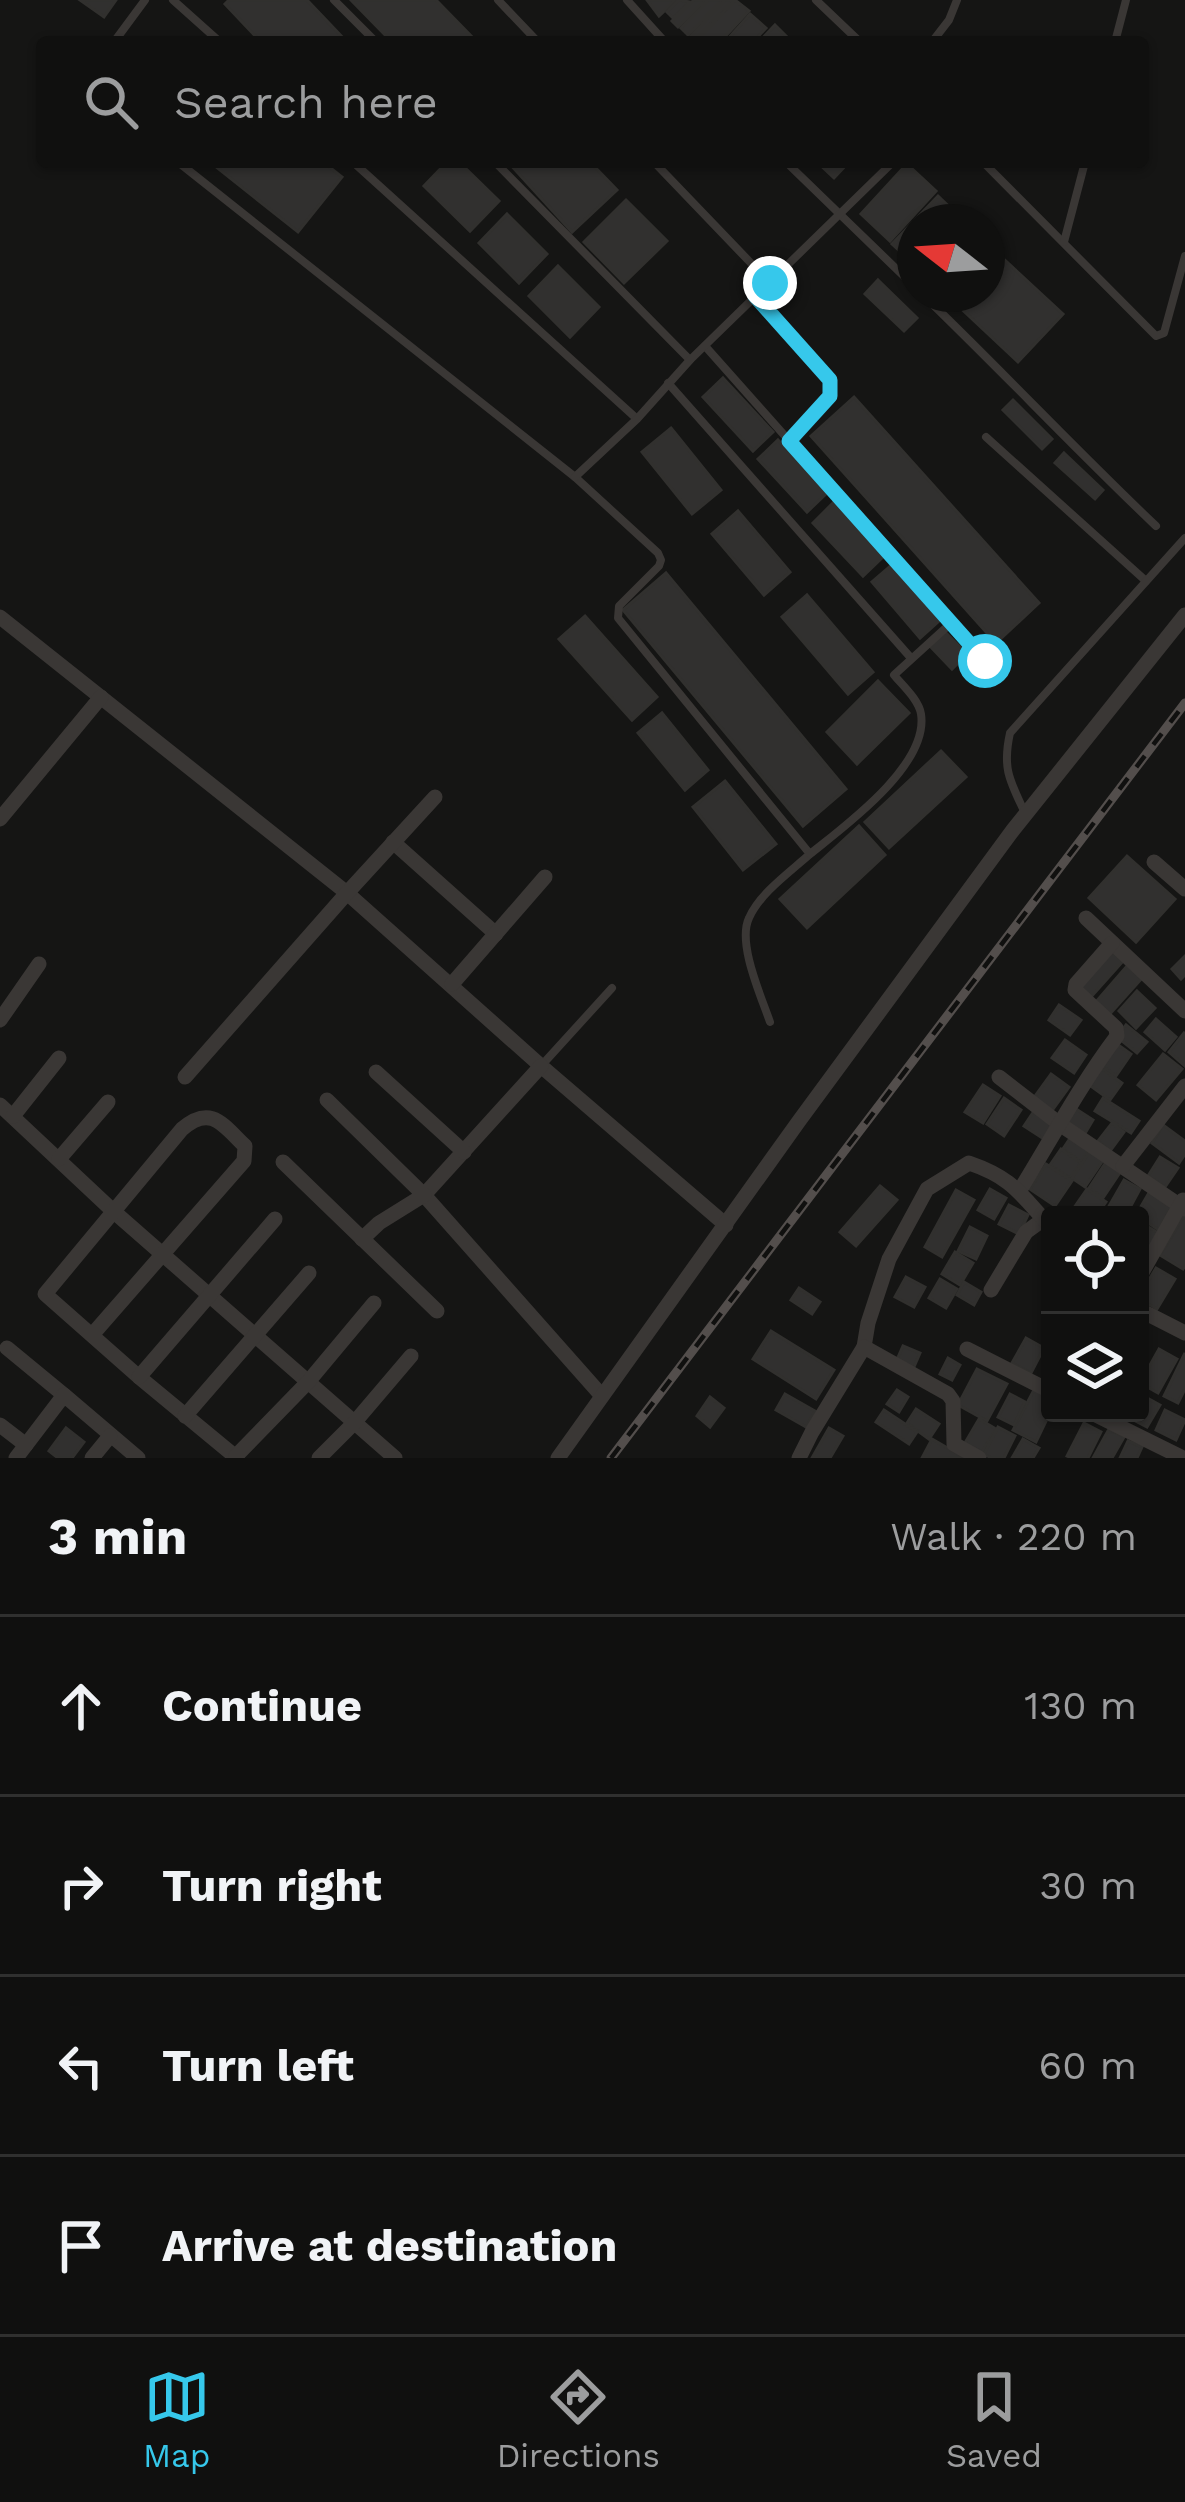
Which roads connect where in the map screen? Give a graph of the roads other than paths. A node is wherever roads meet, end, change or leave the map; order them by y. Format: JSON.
{"nodes":[{"id":1,"x":145,"y":0,"type":"edge"},
{"id":2,"x":173,"y":0,"type":"edge"},
{"id":3,"x":334,"y":0,"type":"edge"},
{"id":4,"x":498,"y":0,"type":"edge"},
{"id":5,"x":627,"y":0,"type":"edge"},
{"id":6,"x":816,"y":0,"type":"edge"},
{"id":7,"x":956,"y":0,"type":"edge"},
{"id":8,"x":1126,"y":0,"type":"edge"},
{"id":9,"x":118,"y":36,"type":"edge"},
{"id":10,"x":213,"y":36,"type":"edge"},
{"id":11,"x":370,"y":36,"type":"edge"},
{"id":12,"x":532,"y":36,"type":"edge"},
{"id":13,"x":660,"y":36,"type":"edge"},
{"id":14,"x":854,"y":36,"type":"edge"},
{"id":15,"x":937,"y":36,"type":"edge"},
{"id":16,"x":1117,"y":36,"type":"edge"},
{"id":17,"x":186,"y":168,"type":"edge"},
{"id":18,"x":359,"y":168,"type":"edge"},
{"id":19,"x":501,"y":168,"type":"edge"},
{"id":20,"x":660,"y":168,"type":"edge"},
{"id":21,"x":792,"y":168,"type":"edge"},
{"id":22,"x":887,"y":168,"type":"edge"},
{"id":23,"x":988,"y":168,"type":"edge"},
{"id":24,"x":1083,"y":168,"type":"edge"},
{"id":25,"x":840,"y":215,"type":"junction"},
{"id":26,"x":1064,"y":243,"type":"junction"},
{"id":27,"x":1185,"y":256,"type":"edge"},
{"id":28,"x":897,"y":270,"type":"edge"},
{"id":29,"x":770,"y":283,"type":"junction"},
{"id":30,"x":755,"y":296,"type":"junction"},
{"id":31,"x":941,"y":312,"type":"edge"},
{"id":32,"x":705,"y":346,"type":"junction"},
{"id":33,"x":690,"y":360,"type":"junction"},
{"id":34,"x":668,"y":383,"type":"junction"},
{"id":35,"x":637,"y":419,"type":"junction"},
{"id":36,"x":986,"y":436,"type":"dead end"},
{"id":37,"x":789,"y":441,"type":"junction"},
{"id":38,"x":575,"y":477,"type":"junction"},
{"id":39,"x":1156,"y":526,"type":"dead end"},
{"id":40,"x":1185,"y":538,"type":"edge"},
{"id":41,"x":1146,"y":581,"type":"junction"},
{"id":42,"x":1185,"y":616,"type":"edge"},
{"id":43,"x":1,"y":617,"type":"edge"},
{"id":44,"x":950,"y":624,"type":"junction"},
{"id":45,"x":911,"y":658,"type":"junction"},
{"id":46,"x":985,"y":661,"type":"dead end"},
{"id":47,"x":101,"y":698,"type":"junction"},
{"id":48,"x":435,"y":797,"type":"dead end"},
{"id":49,"x":1025,"y":814,"type":"junction"},
{"id":50,"x":0,"y":819,"type":"edge"},
{"id":51,"x":393,"y":842,"type":"junction"},
{"id":52,"x":810,"y":854,"type":"junction"},
{"id":53,"x":1154,"y":862,"type":"dead end"},
{"id":54,"x":545,"y":877,"type":"dead end"},
{"id":55,"x":1185,"y":890,"type":"edge"},
{"id":56,"x":347,"y":892,"type":"junction"},
{"id":57,"x":1086,"y":918,"type":"dead end"},
{"id":58,"x":496,"y":934,"type":"junction"},
{"id":59,"x":1112,"y":943,"type":"junction"},
{"id":60,"x":39,"y":964,"type":"dead end"},
{"id":61,"x":452,"y":984,"type":"junction"},
{"id":62,"x":611,"y":988,"type":"dead end"},
{"id":63,"x":1185,"y":1010,"type":"edge"},
{"id":64,"x":0,"y":1020,"type":"edge"},
{"id":65,"x":770,"y":1022,"type":"dead end"},
{"id":66,"x":59,"y":1058,"type":"dead end"},
{"id":67,"x":541,"y":1066,"type":"junction"},
{"id":68,"x":376,"y":1072,"type":"dead end"},
{"id":69,"x":999,"y":1077,"type":"dead end"},
{"id":70,"x":185,"y":1078,"type":"dead end"},
{"id":71,"x":1185,"y":1085,"type":"edge"},
{"id":72,"x":327,"y":1100,"type":"dead end"},
{"id":73,"x":108,"y":1102,"type":"dead end"},
{"id":74,"x":6,"y":1110,"type":"edge"},
{"id":75,"x":1060,"y":1125,"type":"junction"},
{"id":76,"x":464,"y":1152,"type":"junction"},
{"id":77,"x":59,"y":1159,"type":"junction"},
{"id":78,"x":283,"y":1162,"type":"dead end"},
{"id":79,"x":1123,"y":1166,"type":"junction"},
{"id":80,"x":1020,"y":1190,"type":"junction"},
{"id":81,"x":424,"y":1195,"type":"junction"},
{"id":82,"x":1183,"y":1204,"type":"edge"},
{"id":83,"x":112,"y":1210,"type":"junction"},
{"id":84,"x":1041,"y":1215,"type":"edge"},
{"id":85,"x":275,"y":1219,"type":"dead end"},
{"id":86,"x":726,"y":1225,"type":"junction"},
{"id":87,"x":1041,"y":1225,"type":"edge"},
{"id":88,"x":362,"y":1239,"type":"junction"},
{"id":89,"x":162,"y":1255,"type":"junction"},
{"id":90,"x":1149,"y":1261,"type":"edge"},
{"id":91,"x":309,"y":1273,"type":"dead end"},
{"id":92,"x":992,"y":1290,"type":"dead end"},
{"id":93,"x":208,"y":1296,"type":"junction"},
{"id":94,"x":374,"y":1303,"type":"dead end"},
{"id":95,"x":436,"y":1311,"type":"dead end"},
{"id":96,"x":1148,"y":1314,"type":"edge"},
{"id":97,"x":1185,"y":1333,"type":"edge"},
{"id":98,"x":92,"y":1335,"type":"junction"},
{"id":99,"x":255,"y":1337,"type":"junction"},
{"id":100,"x":864,"y":1347,"type":"junction"},
{"id":101,"x":8,"y":1348,"type":"dead end"},
{"id":102,"x":967,"y":1349,"type":"dead end"},
{"id":103,"x":411,"y":1356,"type":"dead end"},
{"id":104,"x":139,"y":1377,"type":"junction"},
{"id":105,"x":308,"y":1382,"type":"junction"},
{"id":106,"x":1041,"y":1386,"type":"edge"},
{"id":107,"x":64,"y":1395,"type":"junction"},
{"id":108,"x":602,"y":1396,"type":"junction"},
{"id":109,"x":185,"y":1416,"type":"junction"},
{"id":110,"x":1110,"y":1422,"type":"edge"},
{"id":111,"x":354,"y":1423,"type":"junction"},
{"id":112,"x":0,"y":1425,"type":"edge"},
{"id":113,"x":110,"y":1436,"type":"junction"},
{"id":114,"x":21,"y":1452,"type":"edge"},
{"id":115,"x":236,"y":1457,"type":"edge"},
{"id":116,"x":1181,"y":1457,"type":"edge"},
{"id":117,"x":92,"y":1458,"type":"edge"},
{"id":118,"x":138,"y":1458,"type":"edge"},
{"id":119,"x":319,"y":1458,"type":"edge"},
{"id":120,"x":395,"y":1458,"type":"edge"},
{"id":121,"x":558,"y":1458,"type":"edge"},
{"id":122,"x":799,"y":1458,"type":"edge"},
{"id":123,"x":979,"y":1458,"type":"edge"}],
"edges":[{"from":1,"to":9,"type":"lane"},
{"from":2,"to":10,"type":"lane"},
{"from":3,"to":11,"type":"lane"},
{"from":4,"to":12,"type":"lane"},
{"from":5,"to":13,"type":"lane"},
{"from":6,"to":14,"type":"lane"},
{"from":7,"to":15,"type":"lane"},
{"from":8,"to":16,"type":"lane"},
{"from":17,"to":38,"type":"lane"},
{"from":18,"to":35,"type":"lane"},
{"from":19,"to":33,"type":"lane"},
{"from":20,"to":29,"type":"lane"},
{"from":21,"to":25,"type":"lane"},
{"from":22,"to":25,"type":"lane"},
{"from":23,"to":26,"type":"lane"},
{"from":24,"to":26,"type":"lane"},
{"from":25,"to":28,"type":"lane"},
{"from":25,"to":29,"type":"lane"},
{"from":26,"to":27,"type":"lane"},
{"from":29,"to":30,"type":"lane"},
{"from":30,"to":32,"type":"lane"},
{"from":30,"to":37,"type":"lane"},
{"from":31,"to":39,"type":"lane"},
{"from":32,"to":33,"type":"lane"},
{"from":32,"to":37,"type":"lane"},
{"from":33,"to":34,"type":"lane"},
{"from":34,"to":35,"type":"lane"},
{"from":34,"to":45,"type":"lane"},
{"from":35,"to":38,"type":"lane"},
{"from":36,"to":41,"type":"lane"},
{"from":37,"to":44,"type":"lane"},
{"from":38,"to":52,"type":"lane"},
{"from":40,"to":41,"type":"lane"},
{"from":41,"to":49,"type":"lane"},
{"from":42,"to":49,"type":"street"},
{"from":43,"to":47,"type":"street"},
{"from":44,"to":45,"type":"lane"},
{"from":44,"to":46,"type":"lane"},
{"from":45,"to":52,"type":"lane"},
{"from":47,"to":50,"type":"street"},
{"from":47,"to":56,"type":"street"},
{"from":48,"to":51,"type":"street"},
{"from":49,"to":86,"type":"street"},
{"from":51,"to":56,"type":"street"},
{"from":51,"to":58,"type":"street"},
{"from":52,"to":65,"type":"lane"},
{"from":53,"to":55,"type":"street"},
{"from":54,"to":58,"type":"street"},
{"from":56,"to":61,"type":"street"},
{"from":56,"to":70,"type":"street"},
{"from":57,"to":59,"type":"street"},
{"from":58,"to":61,"type":"street"},
{"from":59,"to":63,"type":"street"},
{"from":59,"to":75,"type":"street"},
{"from":60,"to":64,"type":"street"},
{"from":61,"to":67,"type":"street"},
{"from":62,"to":67,"type":"lane"},
{"from":66,"to":74,"type":"street"},
{"from":67,"to":76,"type":"street"},
{"from":67,"to":86,"type":"street"},
{"from":68,"to":76,"type":"street"},
{"from":69,"to":75,"type":"street"},
{"from":71,"to":79,"type":"street"},
{"from":72,"to":81,"type":"street"},
{"from":73,"to":77,"type":"street"},
{"from":74,"to":77,"type":"street"},
{"from":75,"to":79,"type":"street"},
{"from":75,"to":80,"type":"street"},
{"from":76,"to":81,"type":"street"},
{"from":77,"to":83,"type":"street"},
{"from":78,"to":88,"type":"street"},
{"from":79,"to":82,"type":"street"},
{"from":80,"to":84,"type":"street"},
{"from":80,"to":100,"type":"street"},
{"from":81,"to":88,"type":"street"},
{"from":81,"to":108,"type":"street"},
{"from":82,"to":90,"type":"street"},
{"from":83,"to":89,"type":"street"},
{"from":83,"to":89,"type":"street"},
{"from":83,"to":98,"type":"street"},
{"from":85,"to":93,"type":"street"},
{"from":86,"to":108,"type":"street"},
{"from":87,"to":92,"type":"street"},
{"from":88,"to":95,"type":"street"},
{"from":89,"to":93,"type":"street"},
{"from":89,"to":98,"type":"street"},
{"from":91,"to":99,"type":"street"},
{"from":93,"to":99,"type":"street"},
{"from":93,"to":104,"type":"street"},
{"from":94,"to":105,"type":"street"},
{"from":96,"to":97,"type":"street"},
{"from":98,"to":104,"type":"street"},
{"from":99,"to":105,"type":"street"},
{"from":99,"to":109,"type":"street"},
{"from":100,"to":122,"type":"street"},
{"from":100,"to":123,"type":"street"},
{"from":101,"to":107,"type":"street"},
{"from":102,"to":106,"type":"street"},
{"from":103,"to":111,"type":"street"},
{"from":104,"to":109,"type":"street"},
{"from":105,"to":111,"type":"street"},
{"from":105,"to":115,"type":"street"},
{"from":107,"to":113,"type":"street"},
{"from":107,"to":114,"type":"street"},
{"from":108,"to":121,"type":"street"},
{"from":109,"to":115,"type":"street"},
{"from":110,"to":116,"type":"street"},
{"from":111,"to":119,"type":"street"},
{"from":111,"to":120,"type":"street"},
{"from":112,"to":114,"type":"street"},
{"from":113,"to":117,"type":"street"},
{"from":113,"to":118,"type":"street"}]}
